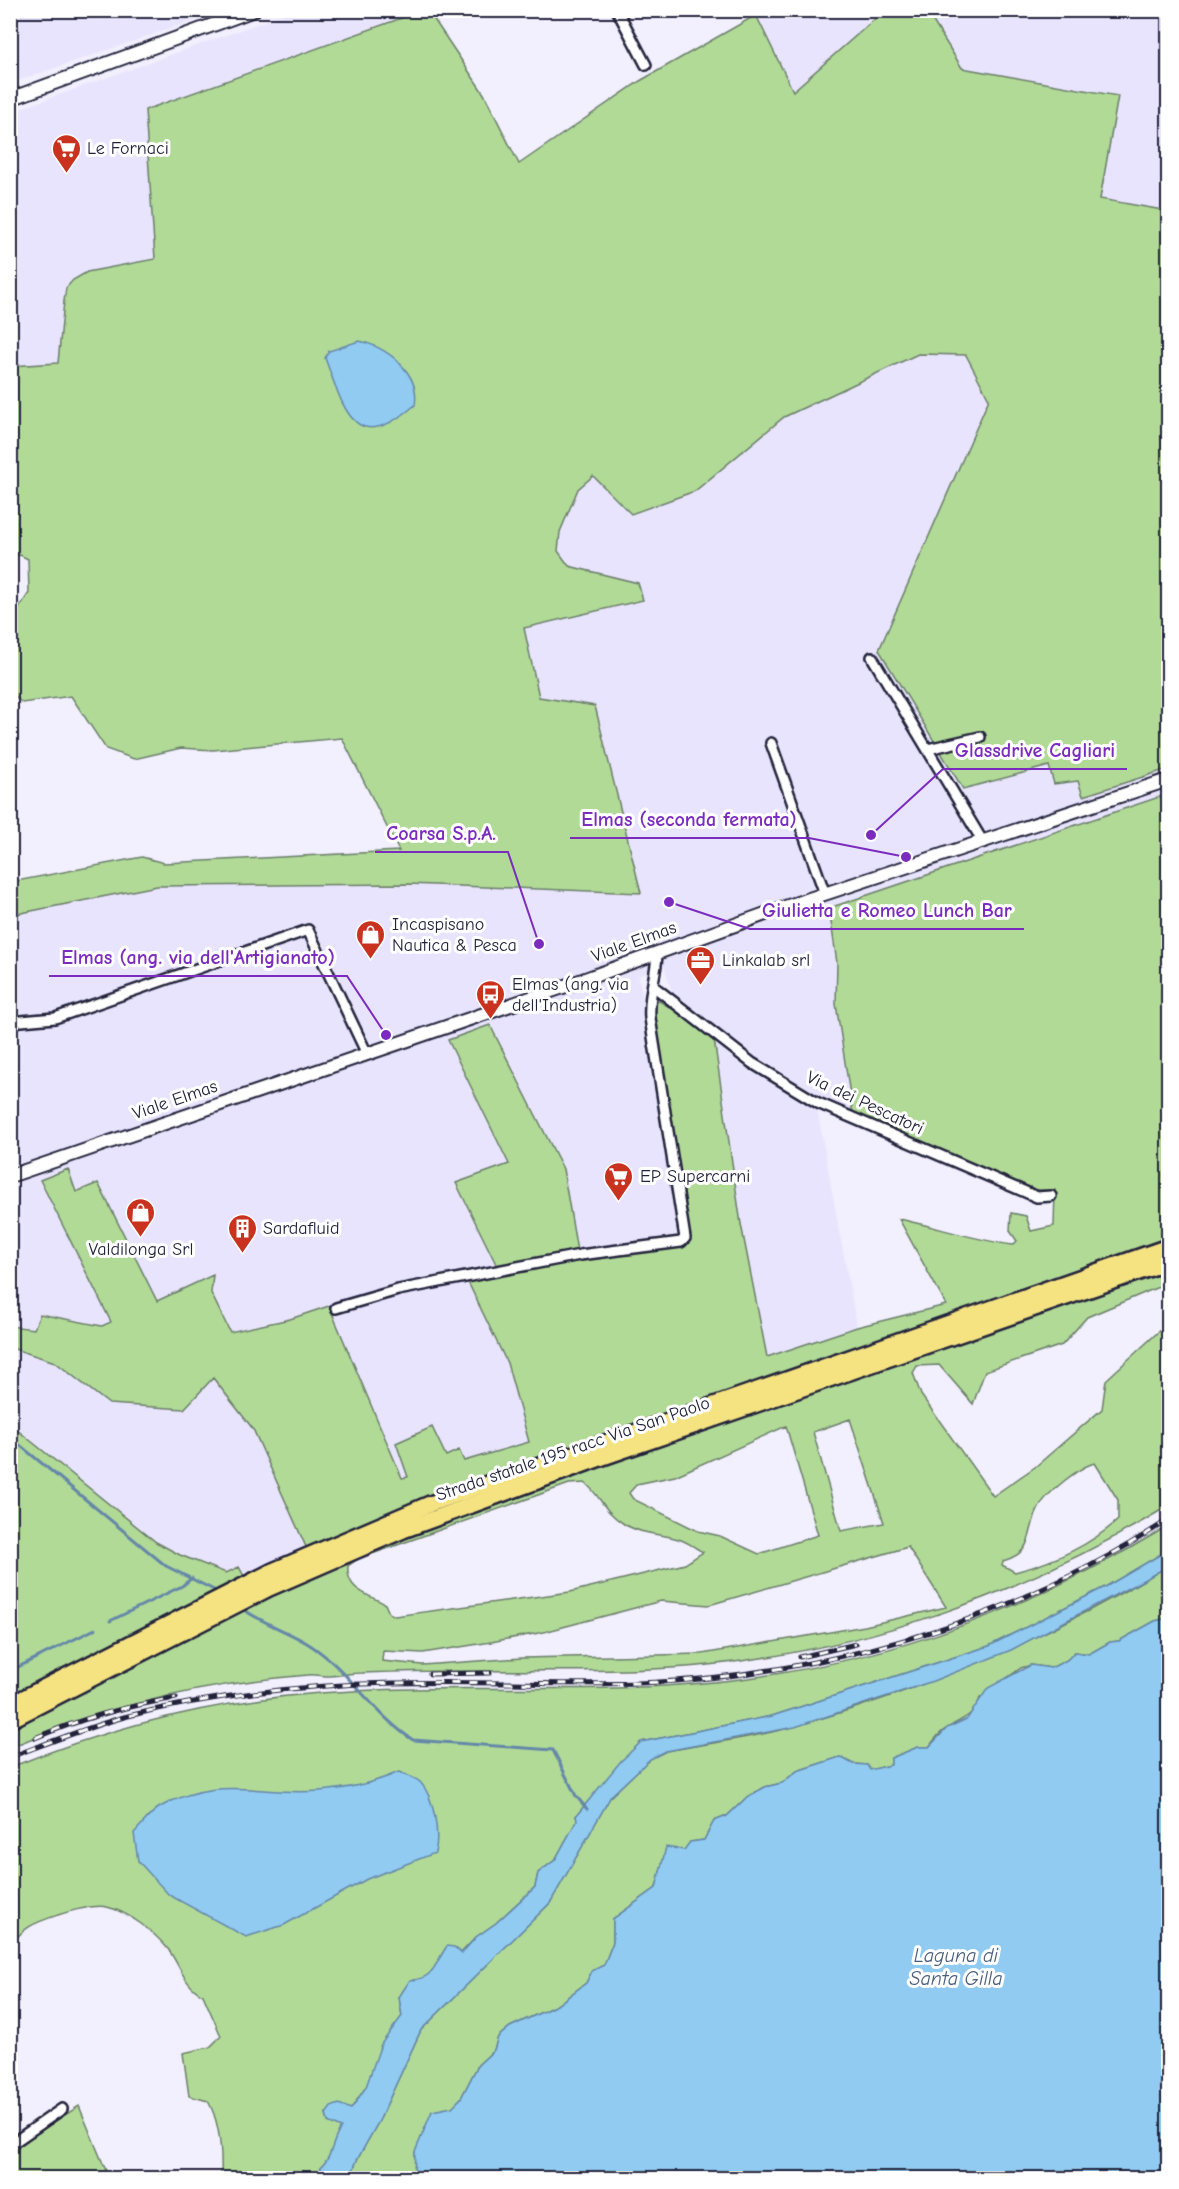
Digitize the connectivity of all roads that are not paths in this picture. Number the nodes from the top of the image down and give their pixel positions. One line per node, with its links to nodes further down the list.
1 (254, 10): 4 (main road)
2 (617, 10): 3 (street)
3 (646, 65)
4 (10, 99)
5 (872, 657): 8 (street)
6 (980, 737): 8 (street)
7 (771, 743): 11 (street)
8 (928, 749): 10 (street)
9 (1168, 780): 10 (main road, Viale Elmas)
10 (983, 842): 11 (main road, Viale Elmas)
11 (825, 894): 12 (main road, Viale Elmas)
12 (657, 954): 13 (street); 15 (main road, Viale Elmas)
13 (653, 986): 17 (street, Via dei Pescatori); 20 (street)
14 (10, 1022): 15 (street)
15 (367, 1054): 16 (main road, Viale Elmas)
16 (10, 1176)
17 (1051, 1196)
18 (1168, 1247): 21 (highway, Strada statale 195 racc Via San Paolo)
19 (1168, 1262): 21 (highway, Strada statale 195 racc Via San Paolo)
20 (336, 1308)
21 (327, 1554): 22 (highway, Strada statale 195 racc Via San Paolo)
22 (22, 1704): 23 (highway, Strada statale 195 racc Via San Paolo)
23 (10, 1720)
24 (62, 2109): 25 (street)
25 (10, 2145)

